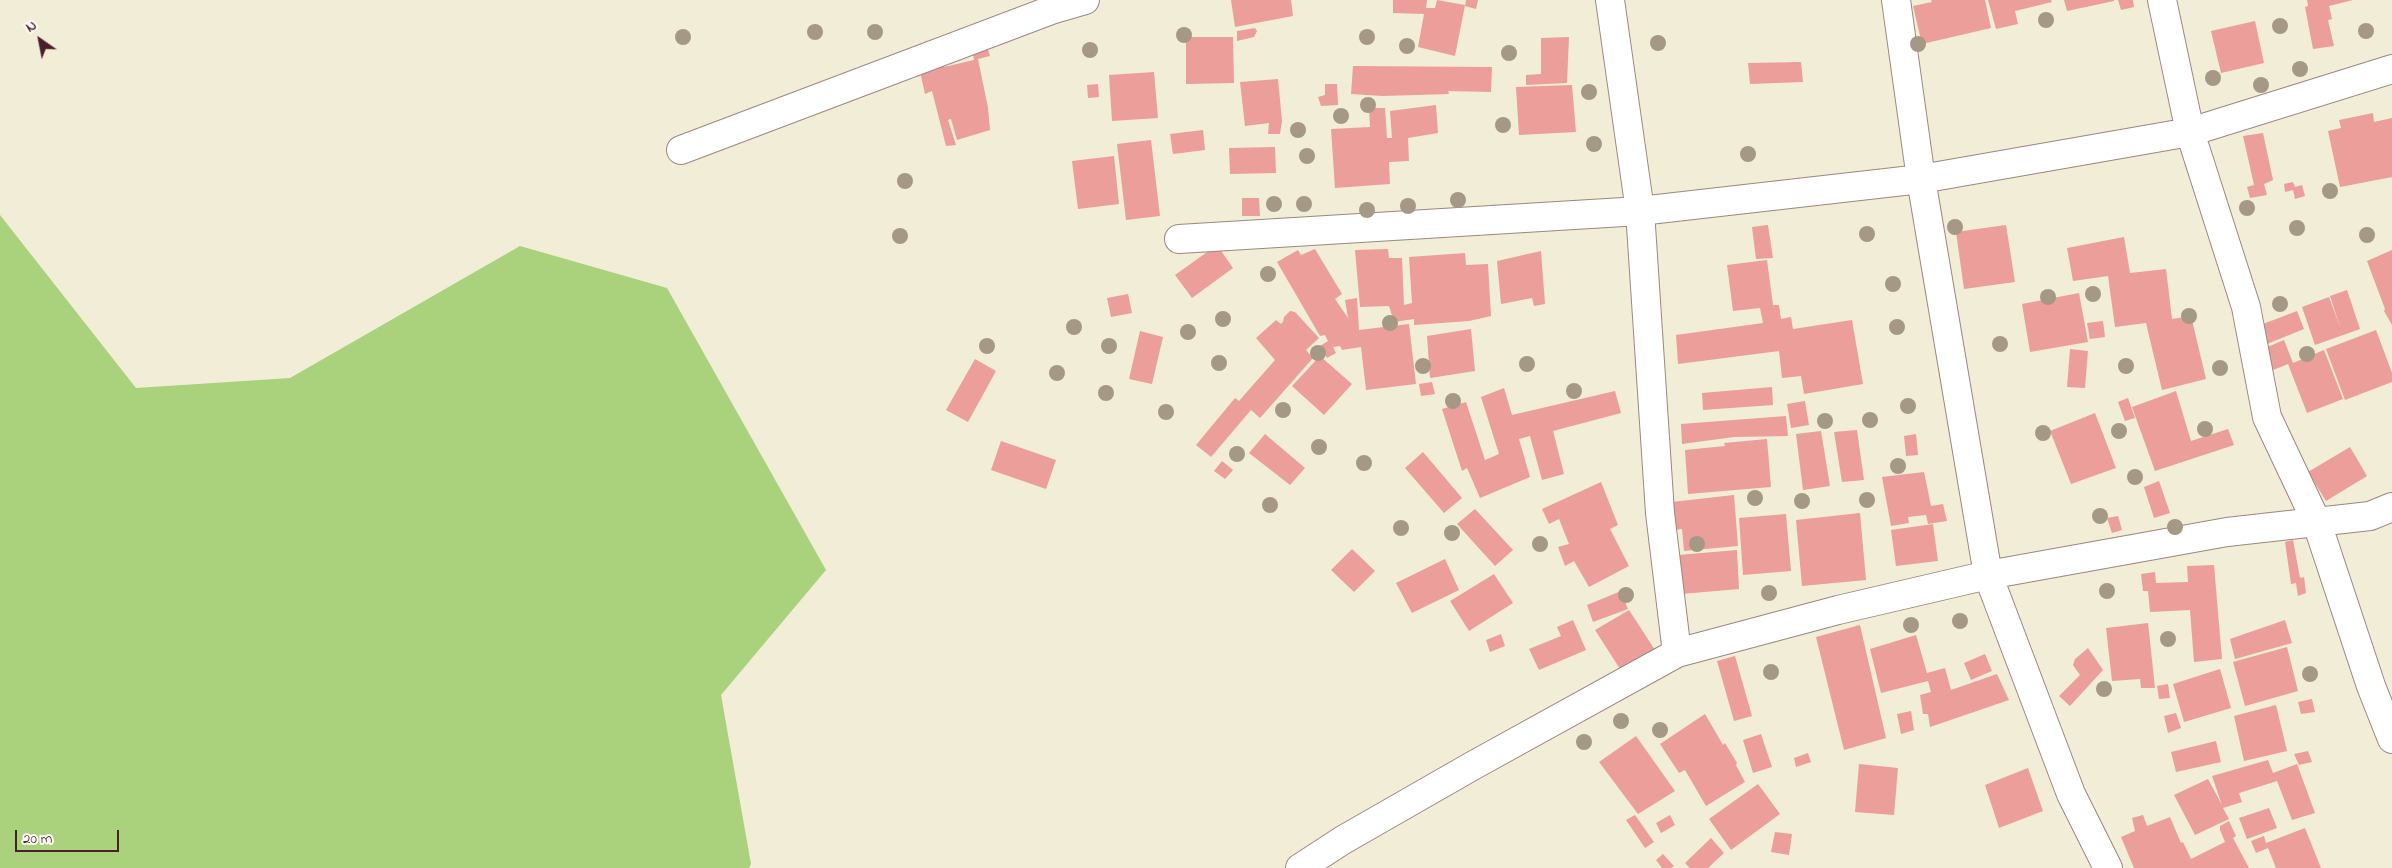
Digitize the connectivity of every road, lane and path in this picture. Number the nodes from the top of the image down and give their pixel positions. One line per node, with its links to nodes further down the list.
1 (1085, 0): 7 (street)
2 (1610, 0): 9 (street)
3 (1896, 0): 8 (street)
4 (2162, 0): 6 (street)
5 (2392, 69): 6 (street)
6 (2190, 132): 8 (street); 12 (street)
7 (681, 150)
8 (1921, 179): 9 (street); 13 (street)
9 (1640, 211): 10 (street); 14 (street)
10 (1179, 239)
11 (2392, 507): 12 (street)
12 (2317, 523): 13 (street); 15 (street)
13 (1988, 575): 14 (street); 17 (street)
14 (1677, 653): 16 (street)
15 (2392, 739)
16 (1300, 868)
17 (2108, 868)

